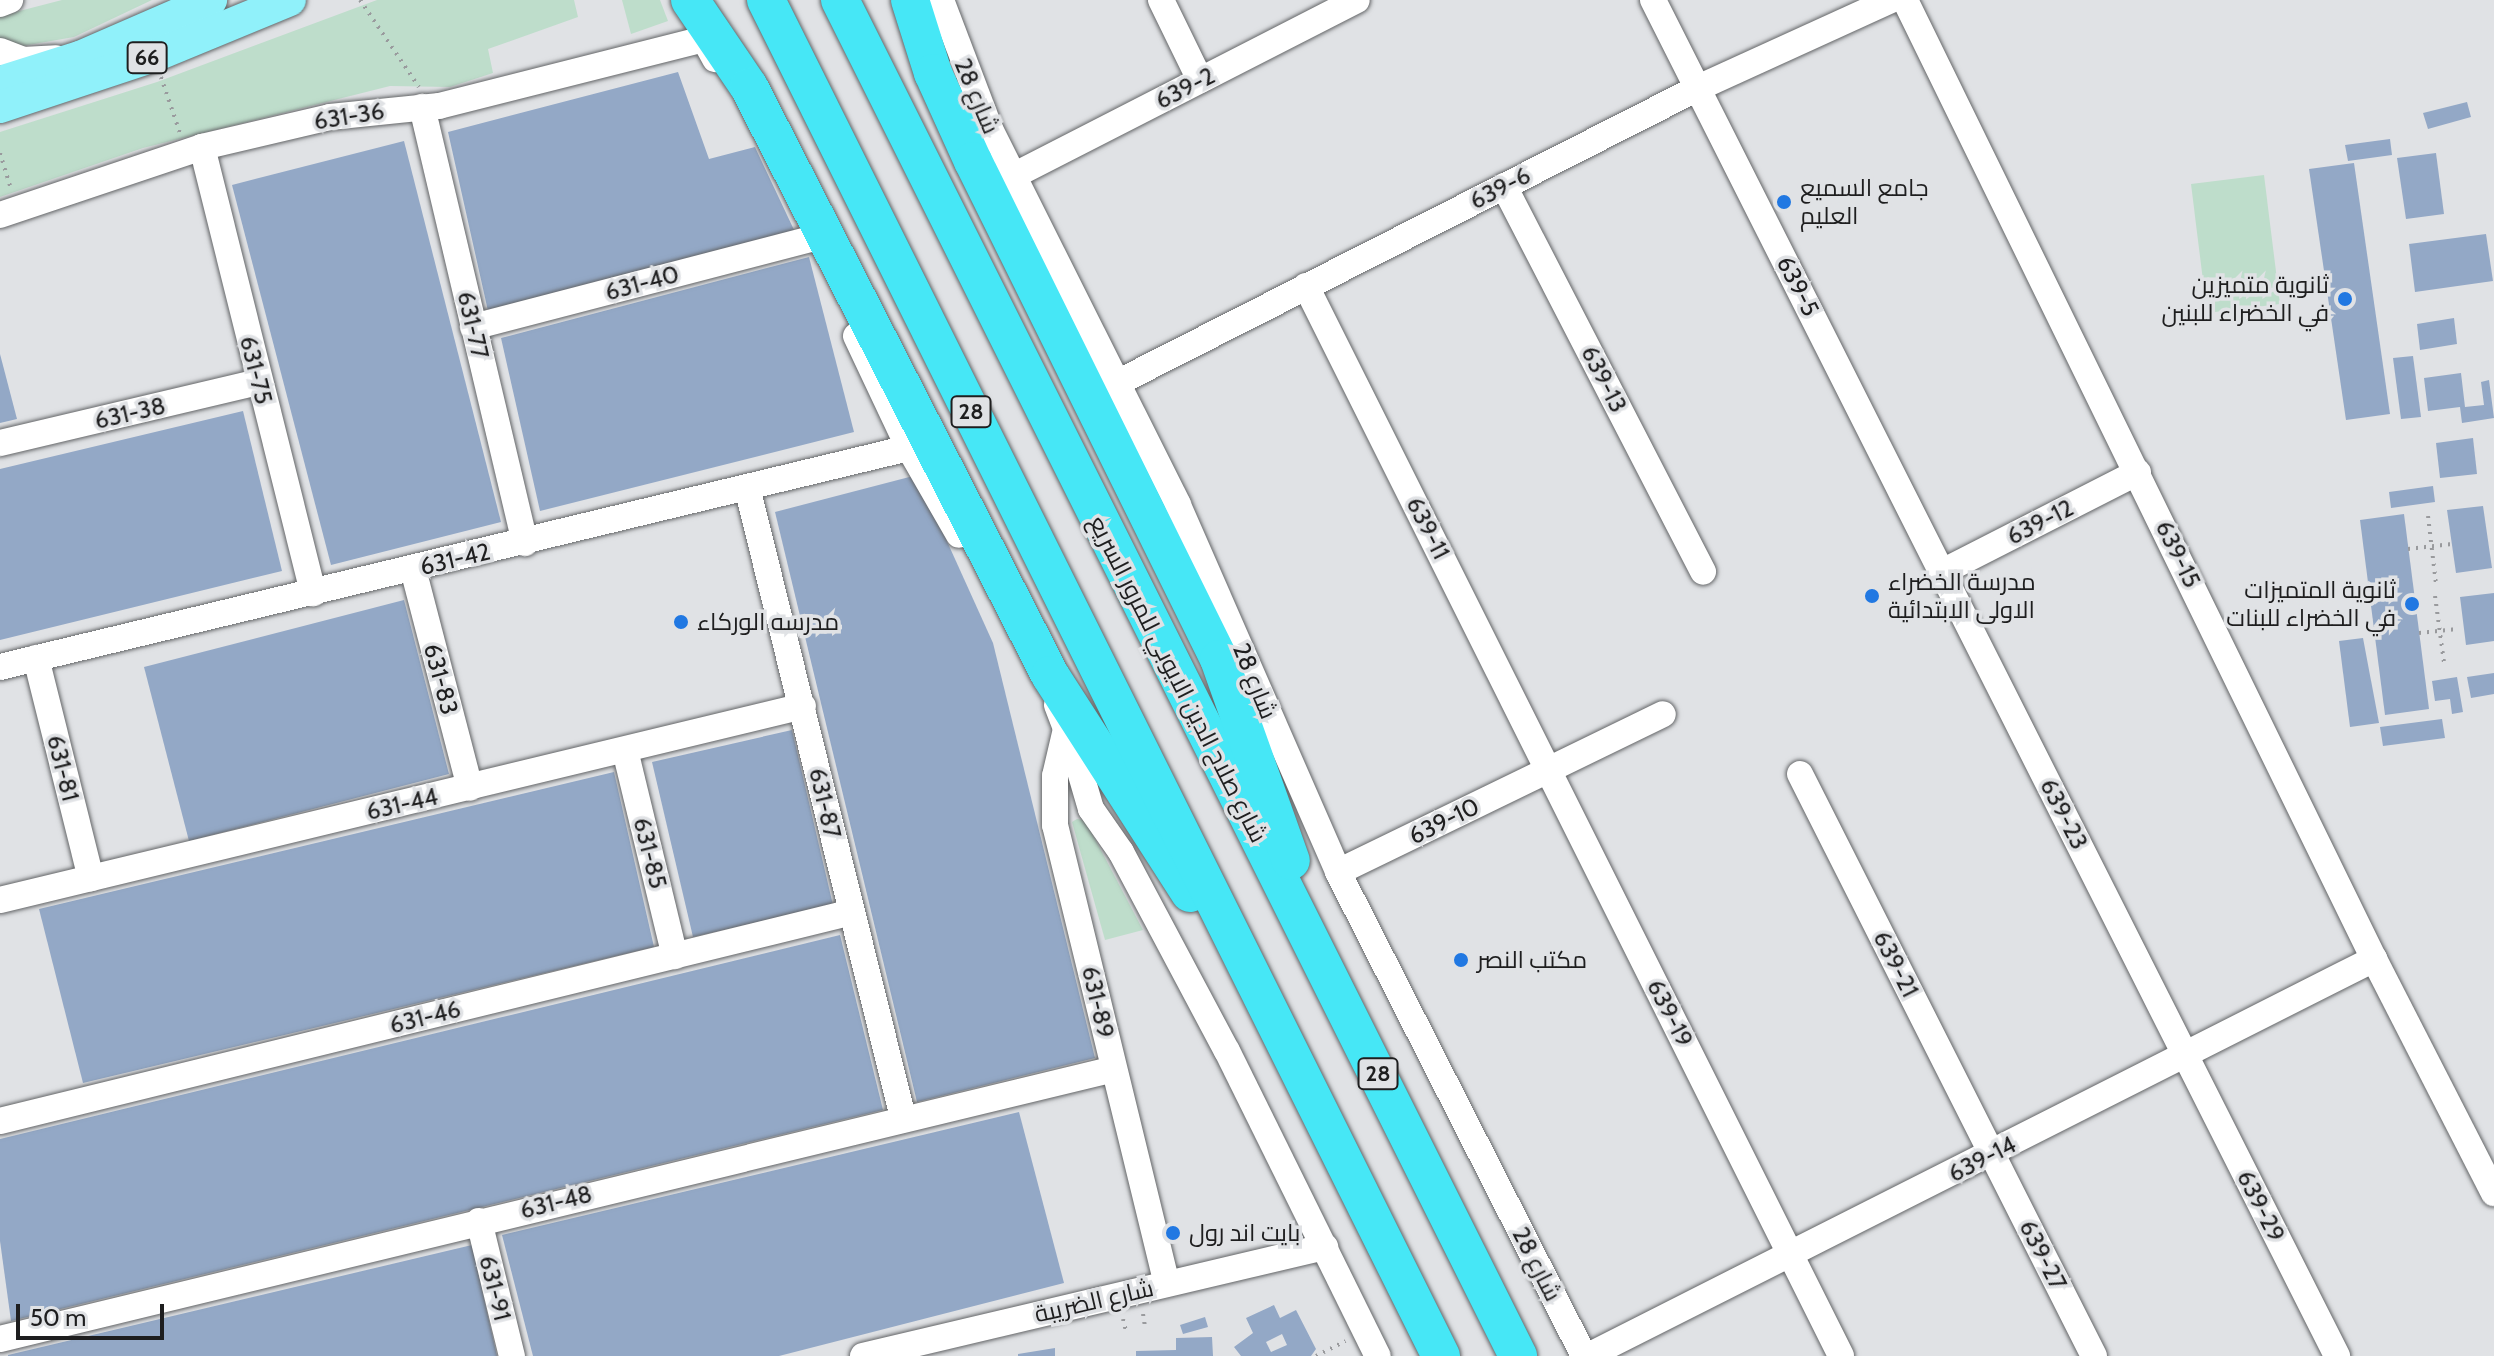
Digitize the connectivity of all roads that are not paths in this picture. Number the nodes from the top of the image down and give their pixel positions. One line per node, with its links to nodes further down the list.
1 (10, 0): 14 (street)
2 (211, 0): 16 (main road, 66)
3 (290, 0): 20 (main road, 66)
4 (690, 0): 42 (highway)
5 (766, 0): 57 (highway, 28)
6 (840, 0): 56 (highway, شارع صلاح الدين الايوبي للمرور السريع / 28)
7 (910, 0): 56 (highway)
8 (941, 0): 23 (street, شارع 28)
9 (1161, 0): 17 (street)
10 (1357, 0): 17 (street, 639-2)
11 (1653, 0): 19 (street, 639-5)
12 (1891, 0): 19 (street, 639-6)
13 (1905, 0): 33 (street, 639-15)
14 (0, 4)
15 (0, 51): 16 (street)
16 (80, 57): 18 (main road, 66)
17 (1200, 80): 23 (street, 639-2)
18 (0, 82)
19 (1698, 88): 24 (street, 639-6); 38 (street, 639-5)
20 (0, 107)
21 (422, 107): 22 (street, 631-36); 26 (street, 631-36); 28 (street, 631-77)
22 (194, 150): 25 (street, 631-36); 29 (street, 631-75)
23 (1013, 176): 30 (street, شارع 28)
24 (1504, 186): 27 (street, 639-6); 37 (street, 639-13)
25 (9, 212)
26 (811, 239): 28 (street, 631-40); 32 (street)
27 (1306, 286): 30 (street, 639-6); 47 (street, 639-11)
28 (473, 327): 35 (street, 631-77)
29 (259, 382): 31 (street, 631-38); 39 (street, 631-75)
30 (1115, 384): 50 (street, شارع 28)
31 (0, 443)
32 (909, 448): 34 (street, 631-42); 45 (street)
33 (2138, 472): 38 (street, 639-12); 55 (street, 639-15)
34 (747, 487): 35 (street, 631-42); 43 (street, 631-87)
35 (525, 543): 36 (street, 631-42)
36 (413, 569): 39 (street, 631-42); 49 (street, 631-83)
37 (1703, 572)
38 (1942, 572): 58 (street, 639-23)
39 (313, 593): 40 (street, 631-42)
40 (36, 658): 41 (street, 631-42); 51 (street, 631-81)
41 (0, 667)
42 (1050, 675): 45 (street); 57 (highway)
43 (803, 706): 46 (street, 631-44); 53 (street, 631-87)
44 (1663, 714): 47 (street, 639-10)
45 (1065, 720): 59 (street, 631-89); 65 (street)
46 (625, 750): 49 (street, 631-44); 54 (street, 631-85)
47 (1549, 770): 50 (street, 639-10); 66 (street, 639-19)
48 (1800, 774): 62 (street, 639-21)
49 (470, 788): 51 (street, 631-44)
50 (1338, 872): 75 (street, شارع 28)
51 (91, 878): 52 (street, 631-44)
52 (0, 900)
53 (849, 913): 54 (street, 631-46); 60 (street, 631-87)
54 (675, 956): 61 (street, 631-46)
55 (2374, 959): 58 (street, 639-14); 63 (street, 639-15)
56 (1330, 978): 74 (highway, شارع صلاح الدين الايوبي للمرور السريع / 28)
57 (1267, 1008): 73 (highway, 28)
58 (2186, 1056): 62 (street, 639-14); 78 (street, 639-29)
59 (1114, 1069): 60 (street, 631-48); 67 (street, 631-89)
60 (903, 1118): 64 (street, 631-48)
61 (0, 1121)
62 (1992, 1154): 66 (street, 639-14); 77 (street, 639-27)
63 (2494, 1193)
64 (479, 1221): 68 (street, 631-48); 70 (street, 631-91)
65 (1325, 1247): 67 (street, شارع الضريبة); 72 (street)
66 (1791, 1255): 75 (street, 639-14); 76 (street, 639-19)
67 (1167, 1284): 69 (street, شارع الضريبة)
68 (0, 1339)
69 (927, 1348): 71 (street, شارع الضريبة)
70 (512, 1356)
71 (863, 1356)
72 (1378, 1356)
73 (1441, 1356)
74 (1518, 1356)
75 (1586, 1356)
76 (1841, 1356)
77 (2094, 1356)
78 (2337, 1356)

